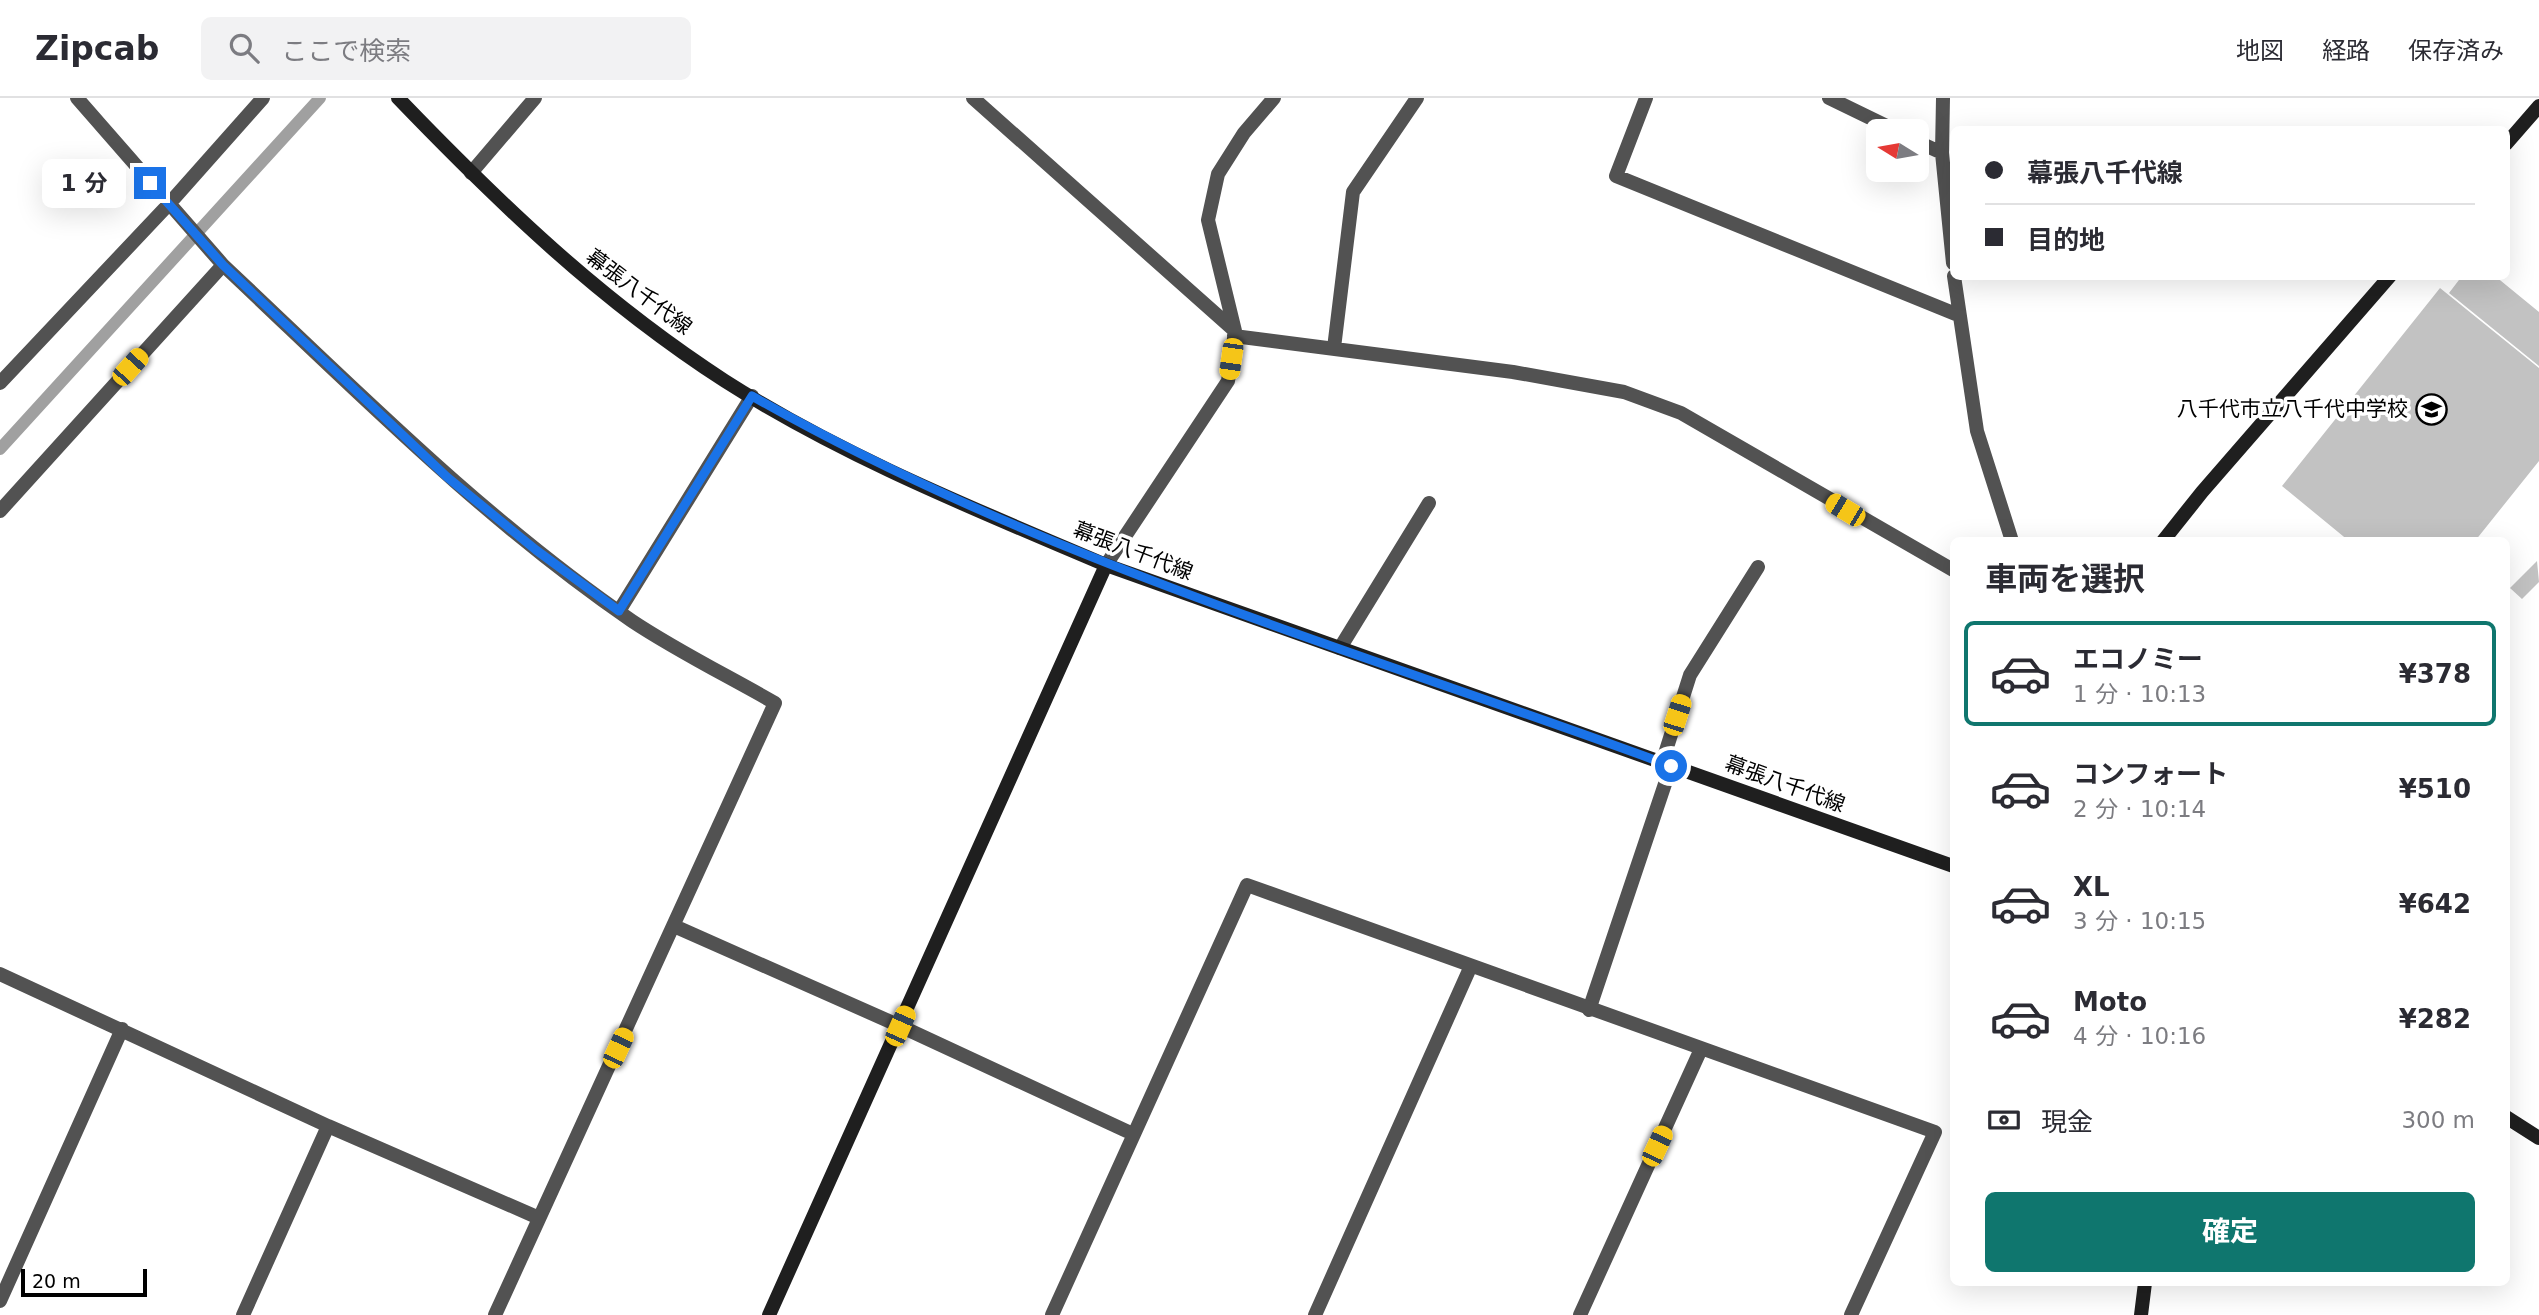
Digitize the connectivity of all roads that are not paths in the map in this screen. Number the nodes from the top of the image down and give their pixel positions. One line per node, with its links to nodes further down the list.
1 (77, 98): 17 (street)
2 (263, 98): 17 (street)
3 (398, 98): 16 (main road, 幕張八千代線)
4 (535, 98): 16 (street)
5 (973, 98): 23 (street)
6 (1274, 98): 23 (street)
7 (1417, 98): 24 (street)
8 (1646, 98): 22 (street)
9 (1829, 98): 12 (street)
10 (1943, 98): 15 (street)
11 (2539, 106): 13 (main road)
12 (1872, 119)
13 (2510, 139)
14 (1929, 147): 15 (street)
15 (1942, 153): 18 (street)
16 (471, 173): 26 (main road, 幕張八千代線)
17 (168, 205): 19 (street); 25 (street)
18 (1950, 233)
19 (223, 265): 28 (street); 34 (street)
20 (1954, 280): 22 (street)
21 (2387, 280): 30 (main road)
22 (1958, 315): 29 (street)
23 (1234, 334): 24 (street); 31 (street)
24 (1334, 348): 33 (street)
25 (0, 383)
26 (752, 396): 31 (main road, 幕張八千代線); 34 (street)
27 (1429, 503): 35 (street)
28 (0, 511)
29 (2010, 537)
30 (2167, 537)
31 (1106, 565): 35 (main road, 幕張八千代線); 42 (main road)
32 (1758, 567): 36 (street)
33 (1950, 568)
34 (619, 611): 38 (street)
35 (1340, 648): 36 (main road, 幕張八千代線)
36 (1667, 764): 37 (main road, 幕張八千代線); 41 (street)
37 (1950, 865)
38 (674, 926): 42 (street); 49 (street)
39 (1471, 968): 41 (street); 47 (street); 56 (street)
40 (0, 974): 43 (street)
41 (1589, 1010): 44 (street)
42 (900, 1026): 47 (street); 54 (main road)
43 (122, 1029): 46 (street); 51 (street)
44 (1701, 1049): 57 (street); 58 (street)
45 (2510, 1120): 48 (main road)
46 (328, 1126): 49 (street); 52 (street)
47 (1133, 1134): 55 (street)
48 (2539, 1138)
49 (539, 1218): 53 (street)
50 (2146, 1286): 59 (main road)
51 (0, 1301)
52 (243, 1315)
53 (495, 1315)
54 (769, 1315)
55 (1052, 1315)
56 (1315, 1315)
57 (1580, 1315)
58 (1852, 1315)
59 (2141, 1315)

